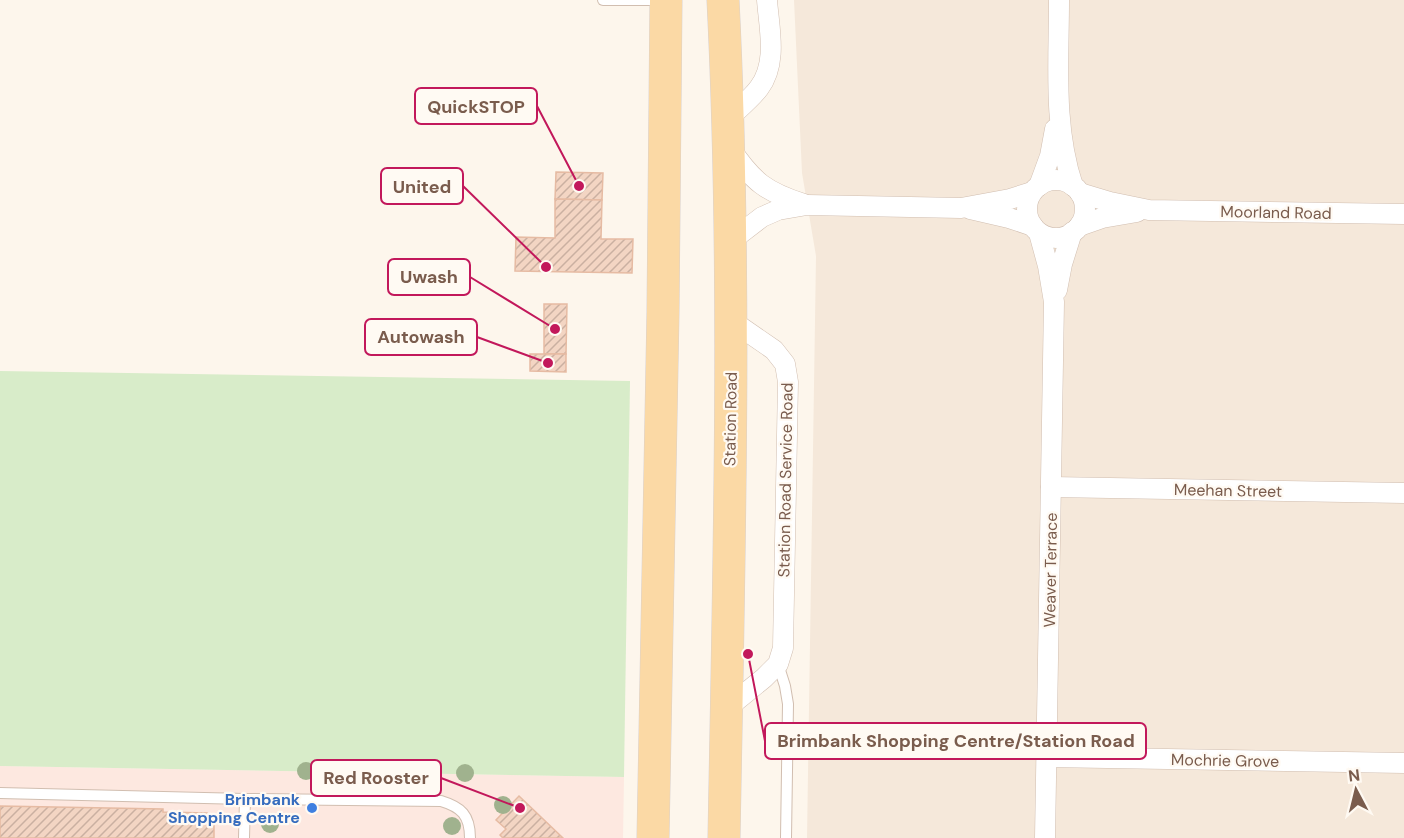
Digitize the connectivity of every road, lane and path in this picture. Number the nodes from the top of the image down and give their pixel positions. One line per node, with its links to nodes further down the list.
1 (603, 0): 2 (lane)
2 (655, 0)
3 (666, 0): 32 (main road)
4 (723, 0): 8 (main road, Station Road)
5 (767, 0): 8 (street)
6 (1059, 0): 7 (street)
7 (1058, 114): 10 (street); 11 (street)
8 (729, 118): 9 (main road, Station Road)
9 (730, 148): 12 (street); 18 (main road, Station Road)
10 (1036, 189): 11 (street); 13 (street); 16 (street)
11 (1076, 189): 14 (street, Moorland Road); 17 (street)
12 (807, 205): 13 (street); 18 (street)
13 (961, 208): 16 (street)
14 (1149, 210): 15 (street, Moorland Road); 17 (street, Moorland Road)
15 (1404, 214)
16 (1036, 229): 17 (street); 19 (street, Weaver Terrace)
17 (1076, 229): 19 (street, Weaver Terrace)
18 (732, 240): 20 (main road, Station Road)
19 (1054, 302): 21 (street, Weaver Terrace)
20 (732, 321): 23 (street, Station Road Service Road); 24 (main road, Station Road)
21 (1051, 487): 22 (street, Meehan Street); 25 (street, Weaver Terrace)
22 (1404, 493)
23 (778, 664): 24 (street); 33 (lane, Station Road Service Road)
24 (726, 709): 29 (main road, Station Road)
25 (1047, 758): 26 (street, Mochrie Grove); 34 (street, Weaver Terrace)
26 (1404, 763)
27 (0, 793): 28 (lane)
28 (245, 799): 30 (lane); 31 (lane)
29 (727, 834)
30 (244, 838)
31 (470, 838)
32 (652, 838)
33 (786, 838)
34 (1045, 838)

